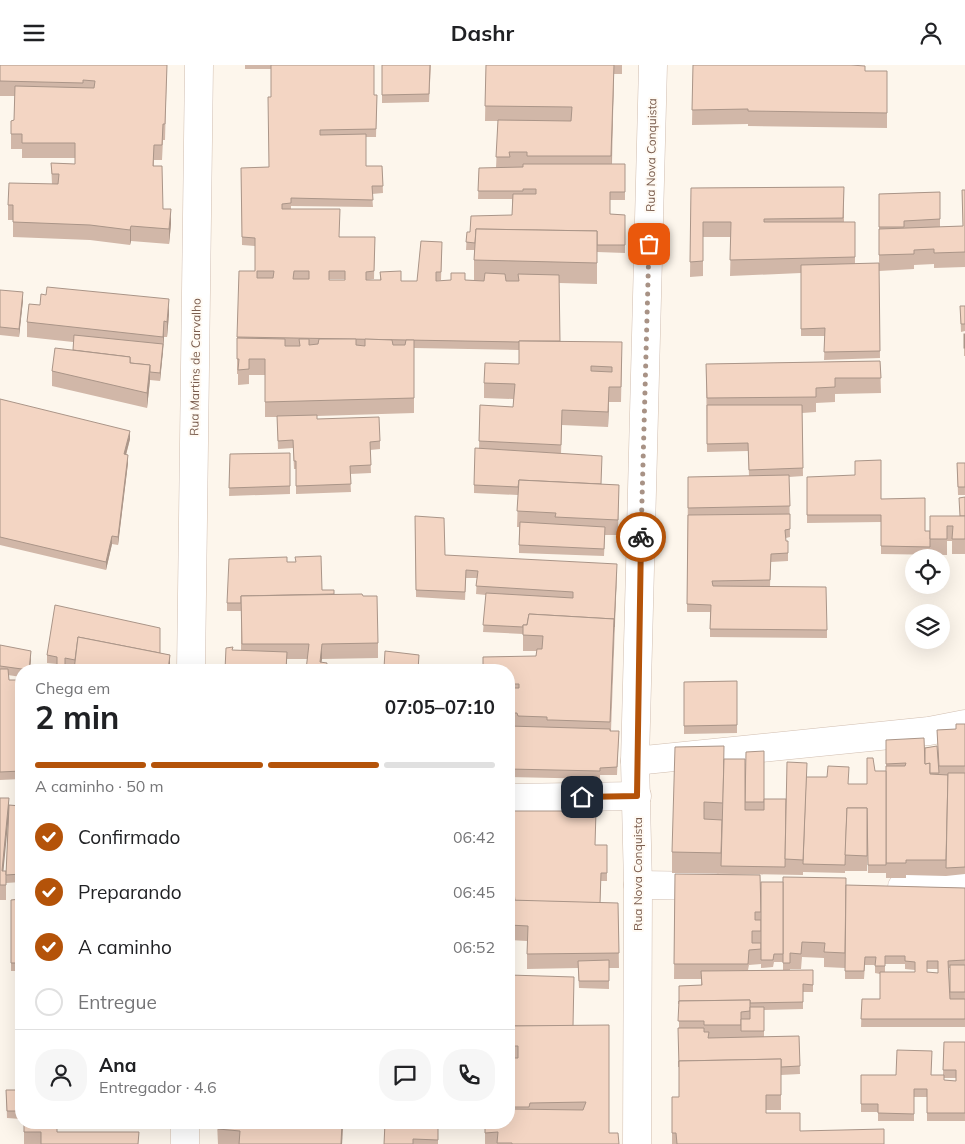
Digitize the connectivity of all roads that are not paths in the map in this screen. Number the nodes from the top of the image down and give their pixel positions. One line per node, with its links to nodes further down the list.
1 (199, 65): 3 (street, Rua Martins de Carvalho)
2 (653, 65): 5 (street, Rua Nova Conquista)
3 (191, 664)
4 (965, 724): 5 (street)
5 (636, 761): 6 (street, Rua Nova Conquista)
6 (637, 796): 7 (street); 8 (street, Rua Nova Conquista)
7 (515, 798)
8 (638, 885): 9 (street); 14 (street, Rua Nova Conquista)
9 (737, 886)
10 (876, 887): 11 (street)
11 (965, 887)
12 (185, 1129): 13 (street)
13 (185, 1144)
14 (637, 1144)

